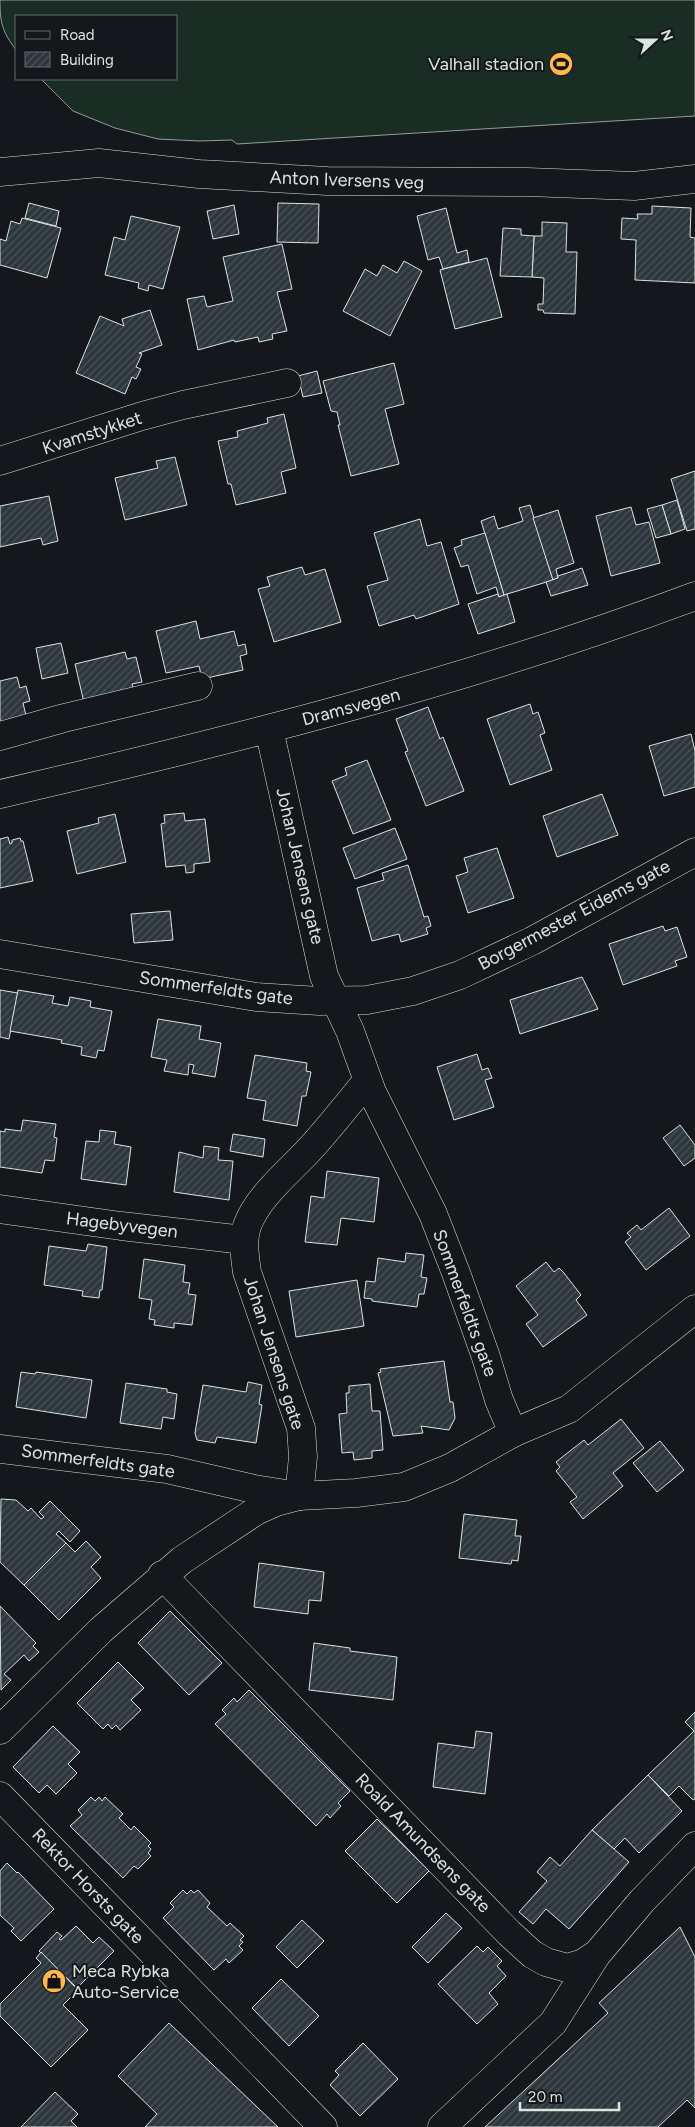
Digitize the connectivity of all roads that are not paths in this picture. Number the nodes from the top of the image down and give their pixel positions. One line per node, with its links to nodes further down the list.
1 (0, 172): 2 (street, Anton Iversens veg)
2 (695, 180)
3 (287, 383): 4 (street, Kvamstykket)
4 (0, 461)
5 (695, 596): 7 (street, Dramsvegen)
6 (198, 686): 8 (street)
7 (269, 730): 9 (street, Dramsvegen); 12 (street, Johan Jensens gate)
8 (0, 736)
9 (0, 794)
10 (695, 852): 12 (street, Borgermester Eidems gate)
11 (0, 954): 12 (street, Sommerfeldts gate)
12 (335, 1001): 13 (street, Sommerfeldts gate)
13 (367, 1081): 15 (street, Johan Jensens gate); 17 (street, Sommerfeldts gate)
14 (0, 1209): 15 (street, Hagebyvegen)
15 (244, 1240): 19 (street, Johan Jensens gate)
16 (695, 1309): 17 (street)
17 (513, 1434): 19 (street, Sommerfeldts gate)
18 (0, 1449): 19 (street, Sommerfeldts gate)
19 (299, 1496): 20 (street)
20 (162, 1575): 21 (street); 24 (street, Roald Amundsens gate)
21 (0, 1730)
22 (0, 1796): 25 (street, Rektor Horsts gate)
23 (695, 1846): 24 (street, Roald Amundsens gate)
24 (597, 1954): 26 (street)
25 (323, 2127)
26 (442, 2127)

